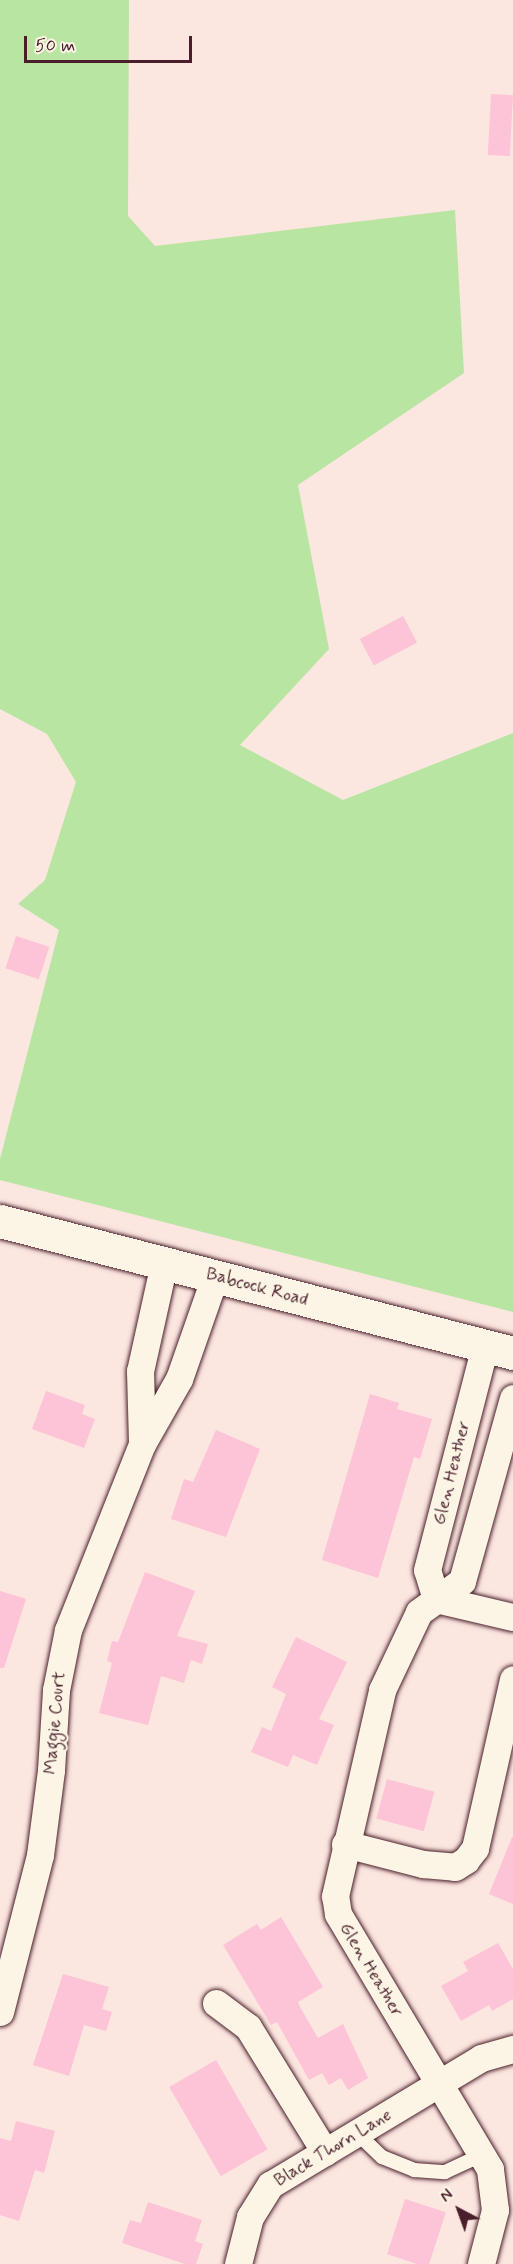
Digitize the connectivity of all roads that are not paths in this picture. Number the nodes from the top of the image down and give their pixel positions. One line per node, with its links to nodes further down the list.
1 (0, 1221): 2 (main road, Babcock Road)
2 (164, 1263): 3 (main road, Babcock Road); 6 (street, Maggie Court)
3 (215, 1276): 4 (main road, Babcock Road); 6 (street, Maggie Court)
4 (499, 1350): 7 (street, Glen Heather)
5 (513, 1398): 7 (street, Glen Heather)
6 (142, 1444): 12 (street, Maggie Court)
7 (436, 1599): 8 (street); 10 (street, Glen Heather)
8 (513, 1617)
9 (513, 1679): 10 (street)
10 (345, 1844): 14 (street, Glen Heather)
11 (216, 2003): 16 (street)
12 (0, 2012)
13 (513, 2049): 14 (street, Black Thorn Lane)
14 (438, 2084): 15 (street, Black Thorn Lane); 17 (street, Glen Heather)
15 (357, 2133): 16 (street, Black Thorn Lane); 17 (lane)
16 (325, 2152): 18 (street, Black Thorn Lane)
17 (481, 2155): 19 (street, Glen Heather)
18 (238, 2264)
19 (481, 2264)

